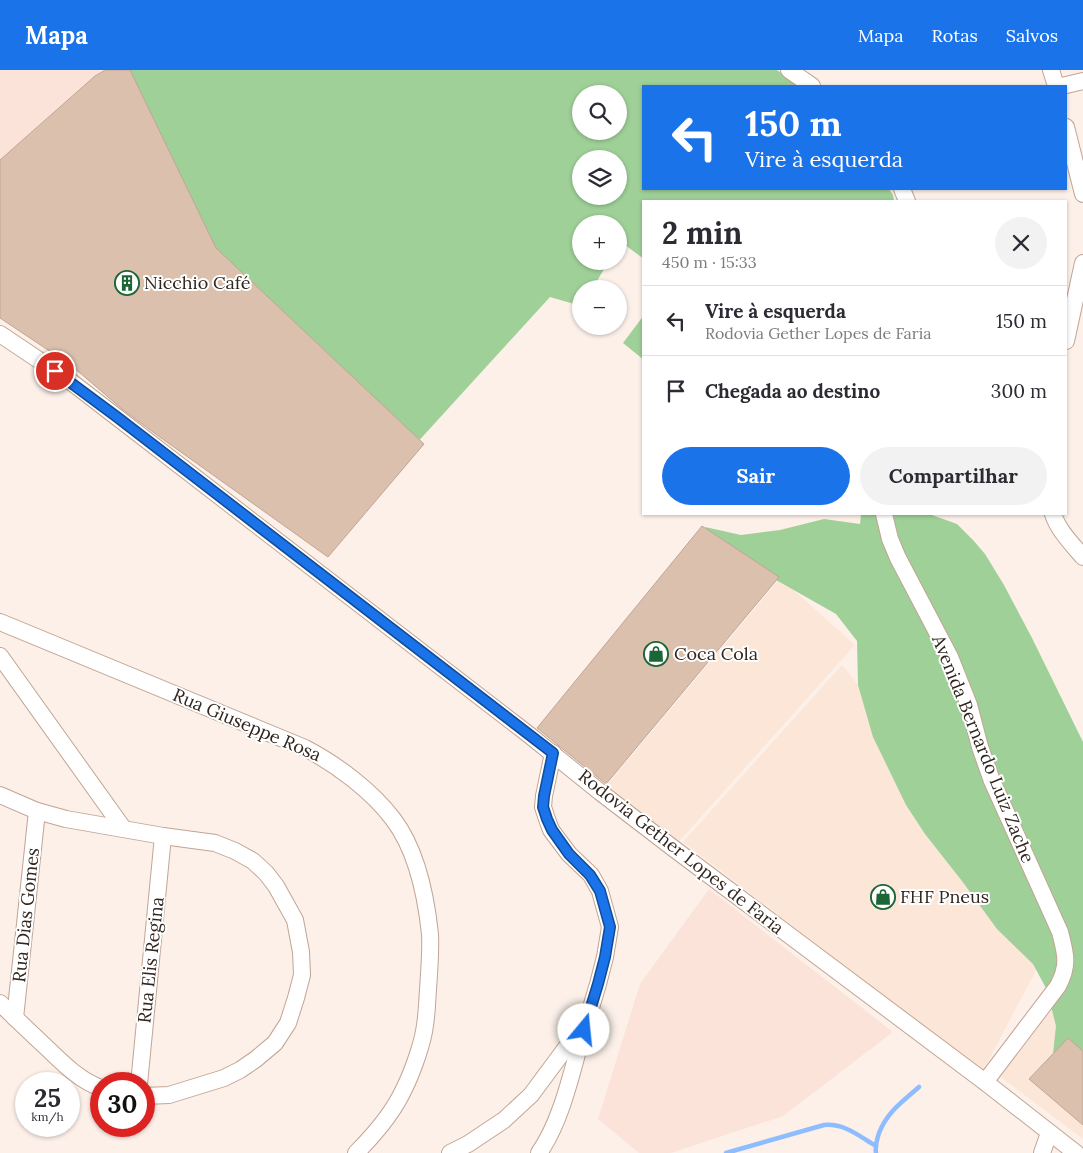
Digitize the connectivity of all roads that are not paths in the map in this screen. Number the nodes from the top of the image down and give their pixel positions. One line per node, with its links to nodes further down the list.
1 (789, 70): 4 (street)
2 (1051, 70): 5 (street)
3 (1083, 81): 6 (street)
4 (811, 85)
5 (1056, 85)
6 (1066, 85)
7 (1073, 132): 8 (street)
8 (1082, 188)
9 (1083, 263): 11 (street)
10 (0, 334): 17 (street, Rodovia Gether Lopes de Faria)
11 (1067, 336)
12 (884, 515): 26 (street, Avenida Bernardo Luiz Zache)
13 (1053, 515): 14 (street)
14 (1083, 558)
15 (0, 622): 30 (street, Rua Giuseppe Rosa)
16 (0, 656): 20 (street)
17 (553, 753): 23 (street); 26 (street, Rodovia Gether Lopes de Faria)
18 (0, 795): 19 (street)
19 (37, 811): 20 (street); 24 (street, Rua Dias Gomes)
20 (123, 828): 21 (street)
21 (163, 836): 25 (street, Rua Elis Regina); 28 (street)
22 (0, 1003): 24 (street)
23 (590, 1011): 31 (street); 32 (street)
24 (15, 1018): 27 (street)
25 (140, 1072)
26 (984, 1082): 29 (street, Rodovia Gether Lopes de Faria)
27 (90, 1084)
28 (155, 1096)
29 (1050, 1133): 33 (street); 34 (street, Rodovia Gether Lopes de Faria)
30 (356, 1153)
31 (450, 1153)
32 (540, 1153)
33 (1042, 1153)
34 (1076, 1153)

